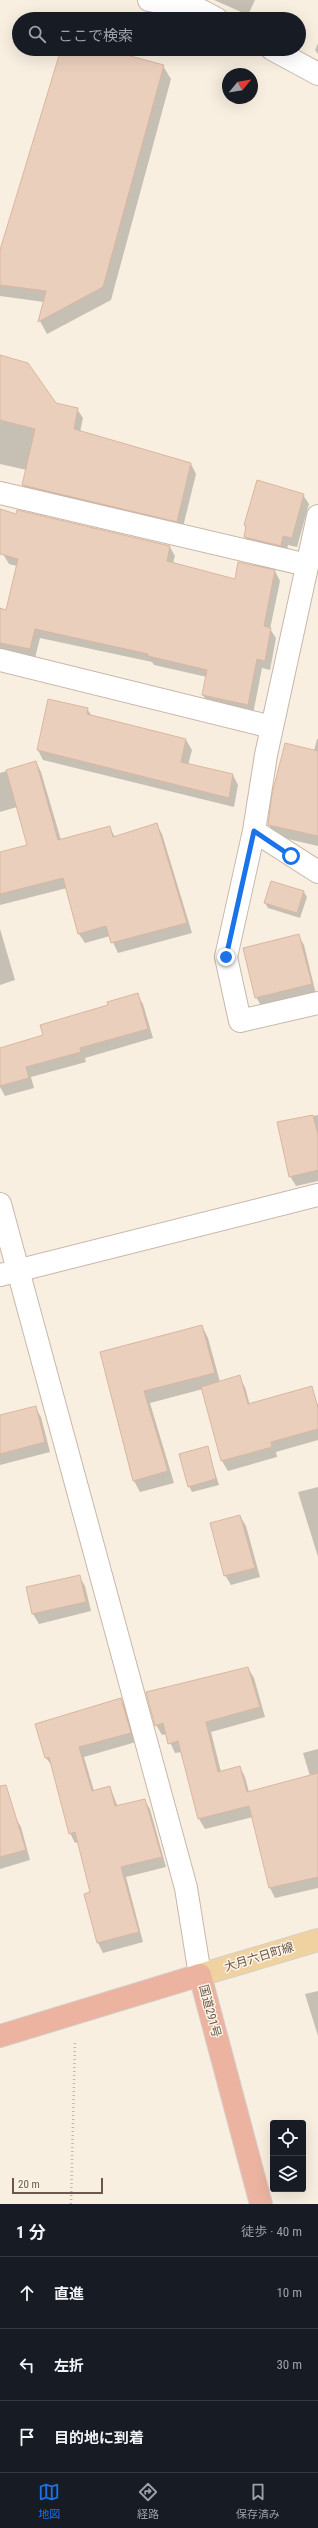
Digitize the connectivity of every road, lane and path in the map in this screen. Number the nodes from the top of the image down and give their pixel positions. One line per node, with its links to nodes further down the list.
1 (149, 0): 2 (street)
2 (204, 12)
3 (285, 56): 4 (street)
4 (318, 74)
5 (0, 493): 7 (street)
6 (318, 516): 7 (street)
7 (307, 565): 9 (street)
8 (0, 660): 9 (street)
9 (272, 727): 10 (street)
10 (254, 831): 11 (street); 12 (street)
11 (318, 872)
12 (318, 1004)
13 (318, 1194): 15 (street)
14 (0, 1204): 15 (street)
15 (9, 1273): 17 (street)
16 (318, 1940): 17 (main road, 大月六日町線)
17 (200, 1975): 18 (highway, 国道291号); 21 (highway, 国道291号)
18 (76, 2013): 19 (highway, 国道291号); 20 (path)
19 (0, 2036)
20 (72, 2204)
21 (261, 2204)

